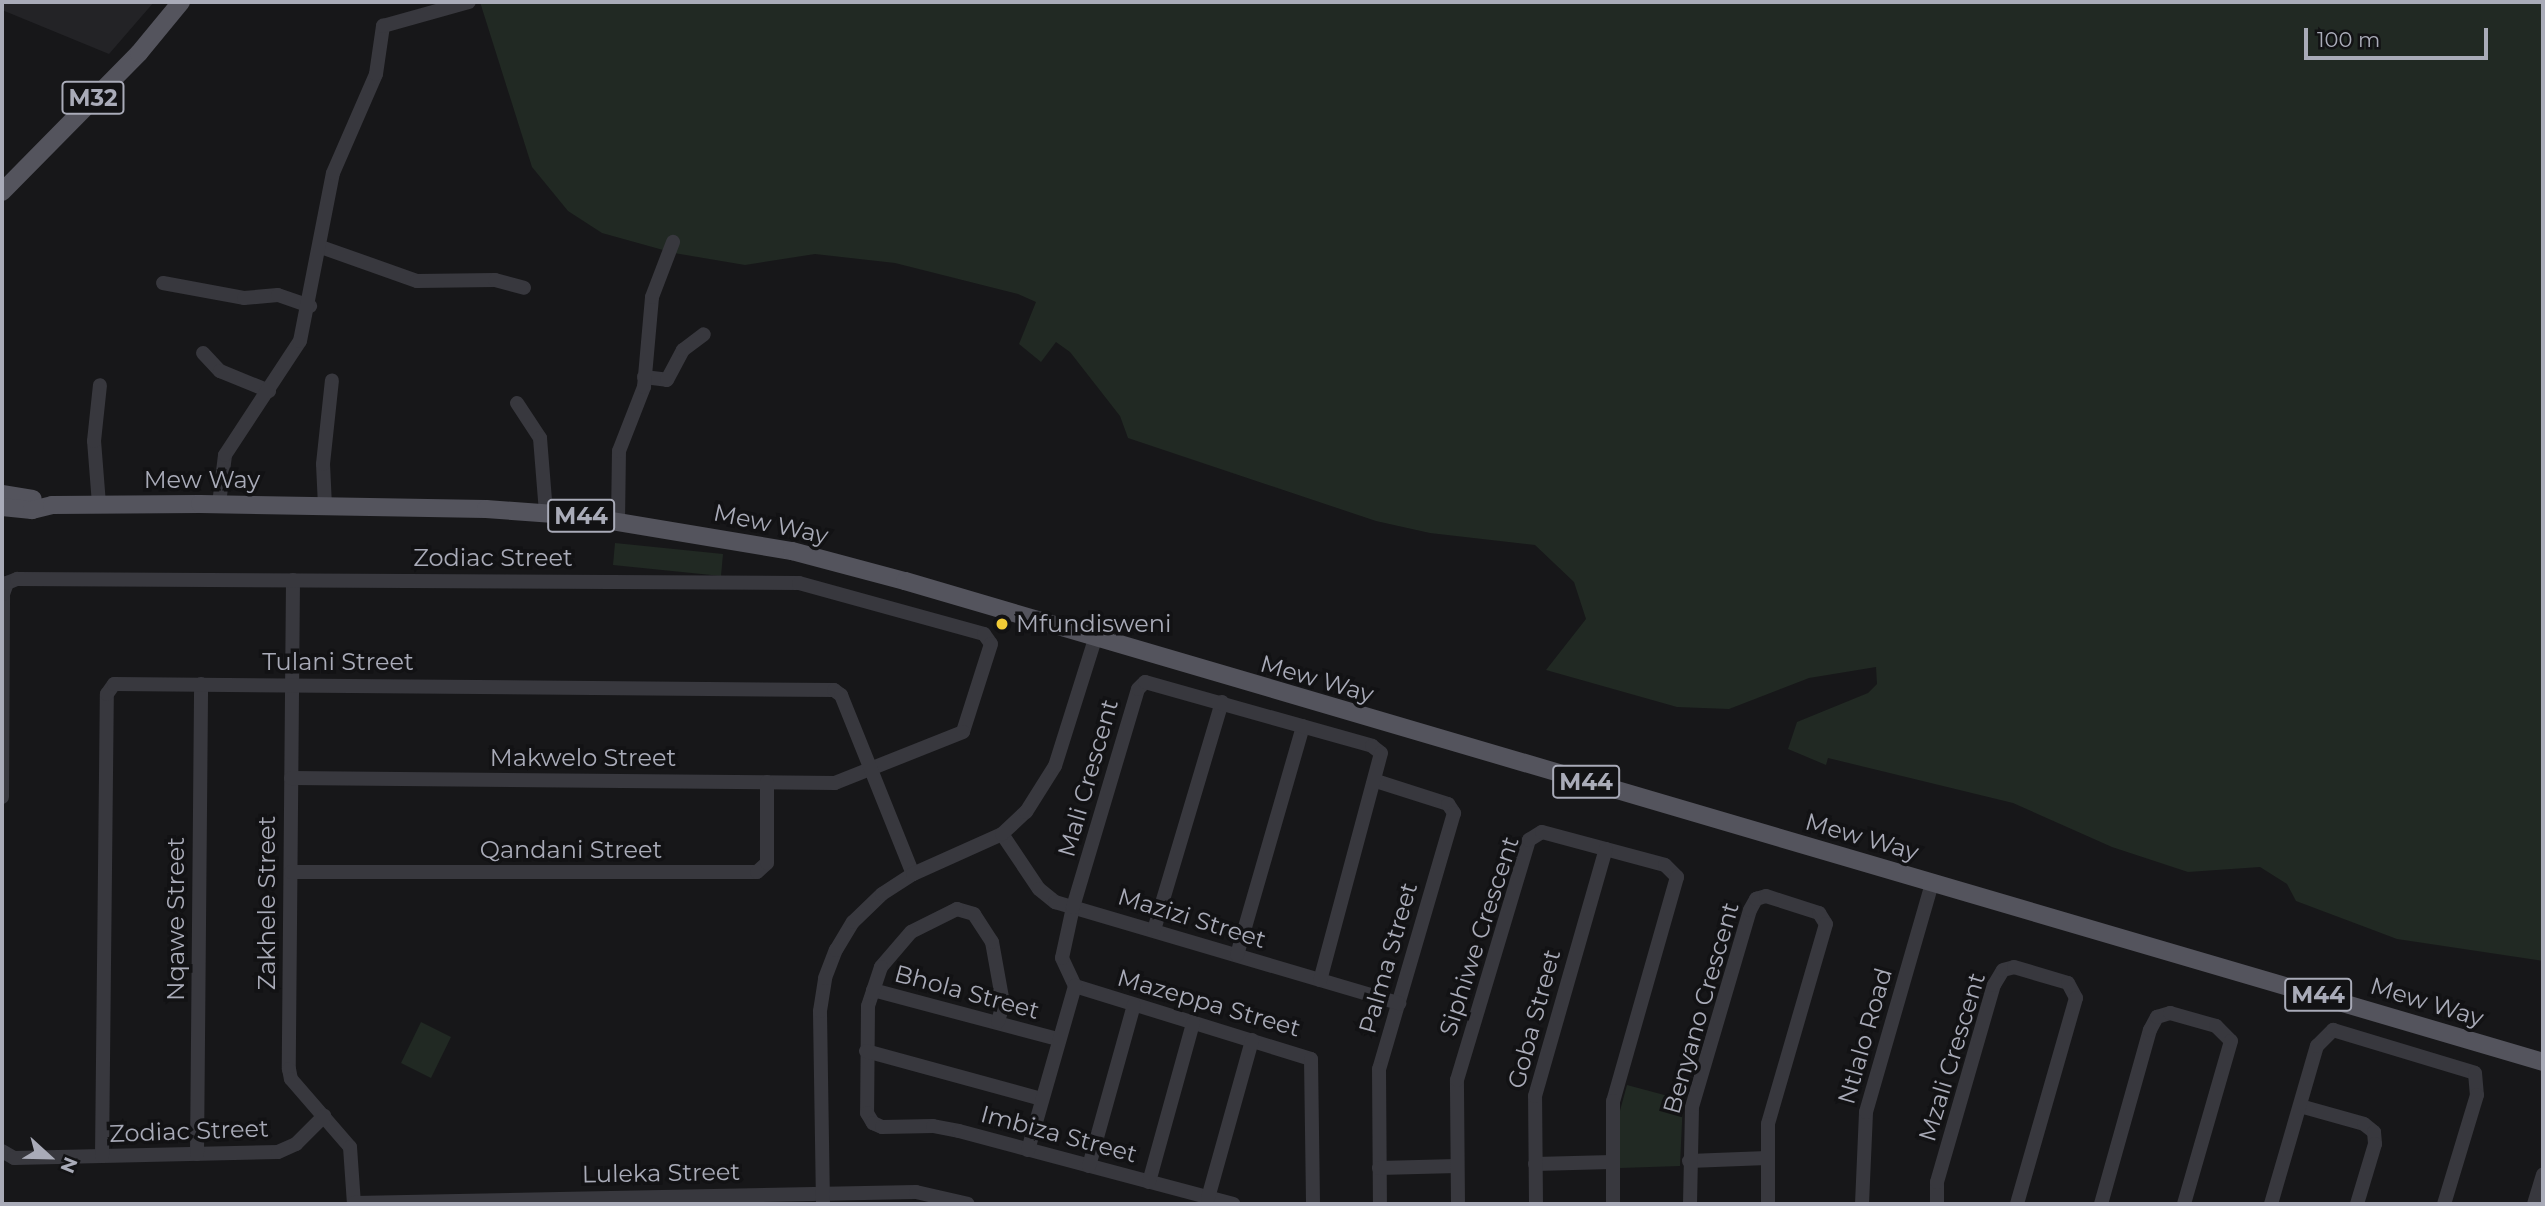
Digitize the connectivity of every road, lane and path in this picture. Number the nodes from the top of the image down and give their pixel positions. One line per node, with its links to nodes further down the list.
1 (181, 2): 3 (main road, M32)
2 (469, 2): 5 (street)
3 (2, 192)
4 (673, 242): 11 (street)
5 (321, 247): 7 (street); 8 (street)
6 (163, 283): 8 (street)
7 (524, 288)
8 (310, 306): 14 (street)
9 (704, 334): 11 (street)
10 (203, 353): 14 (street)
11 (644, 377): 23 (street)
12 (332, 380): 20 (street)
13 (100, 385): 17 (street)
14 (269, 390): 18 (street)
15 (517, 403): 22 (street)
16 (2, 494): 19 (main road, Mew Way / M44)
17 (99, 504): 18 (main road, Mew Way / M44); 19 (main road, Mew Way / M44)
18 (219, 504): 20 (main road, Mew Way / M44)
19 (52, 505): 21 (main road, Mew Way / M44)
20 (325, 506): 22 (main road, Mew Way / M44)
21 (2, 507)
22 (546, 512): 23 (main road, Mew Way / M44)
23 (618, 521): 25 (main road, Mew Way / M44)
24 (293, 580): 27 (street, Zakhele Street); 30 (street, Zodiac Street); 34 (street, Zodiac Street)
25 (1095, 639): 35 (street); 39 (main road, Mew Way / M44)
26 (201, 684): 27 (street, Tulani Street); 60 (street, Nqawe Street); 61 (street, Tulani Street)
27 (290, 684): 30 (street, Tulani Street); 31 (street, Zakhele Street)
28 (1222, 702): 29 (street, Mali Crescent); 40 (street, Mali Crescent); 41 (street)
29 (1303, 726): 32 (street, Mali Crescent); 42 (street)
30 (872, 769): 33 (street, Makwelo Street); 38 (street, Tulani Street)
31 (291, 778): 33 (street, Makwelo Street); 37 (street, Zakhele Street)
32 (1376, 781): 43 (street, Mali Crescent); 46 (street, Palma Street)
33 (767, 782): 37 (street, Qandani Street)
34 (2, 797)
35 (1002, 834): 38 (street); 40 (street, Mazizi Street)
36 (1606, 849): 64 (street, Siphiwe Crescent); 65 (street, Goba Street); 67 (street, Siphiwe Crescent)
37 (290, 872): 56 (street, Zakhele Street)
38 (913, 874): 71 (street)
39 (1932, 883): 53 (main road, Mew Way / M44); 88 (street, Ntlalo Road)
40 (1073, 906): 41 (street, Mazizi Street); 44 (street, Mali Crescent)
41 (1154, 930): 42 (street, Mazizi Street)
42 (1237, 955): 43 (street, Mazizi Street)
43 (1320, 980): 46 (street, Mazizi Street)
44 (1075, 986): 47 (street, Mazeppa Street); 50 (street)
45 (873, 990): 48 (street, Bhola Street); 48 (street); 52 (street, Bhola Street)
46 (1399, 1003): 68 (street, Palma Street)
47 (1134, 1005): 49 (street, Mazeppa Street); 66 (street)
48 (998, 1023): 50 (street, Bhola Street)
49 (1192, 1023): 51 (street, Mazeppa Street); 70 (street)
50 (1057, 1039): 54 (street)
51 (1252, 1040): 72 (street); 81 (street, Mazeppa Street)
52 (866, 1051): 54 (street); 57 (street, Bhola Street)
53 (2543, 1062)
54 (1041, 1099): 58 (street)
55 (2300, 1106): 93 (street); 94 (street); 95 (street)
56 (324, 1116): 60 (street, Zodiac Street); 78 (street, Zakhele Street)
57 (873, 1123): 58 (street, Imbiza Street)
58 (1028, 1150): 66 (street, Imbiza Street)
59 (2, 1151): 61 (street, Zodiac Street)
60 (197, 1154): 61 (street, Zodiac Street)
61 (102, 1156)
62 (1767, 1158): 63 (street); 63 (street, Benyano Crescent); 87 (street, Benyano Crescent)
63 (1689, 1161): 86 (street, Benyano Crescent)
64 (1612, 1162): 65 (street); 85 (street, Siphiwe Crescent)
65 (1535, 1164): 84 (street, Goba Street)
66 (1089, 1166): 70 (street, Imbiza Street)
67 (1457, 1166): 68 (street); 83 (street, Siphiwe Crescent)
68 (1379, 1168): 82 (street, Palma Street)
69 (2543, 1174): 96 (street)
70 (1149, 1182): 72 (street, Imbiza Street)
71 (823, 1198): 73 (street, Luleka Street); 79 (street, Luleka Street)
72 (1208, 1198): 80 (street, Imbiza Street)
73 (740, 1199): 74 (street, Luleka Street)
74 (661, 1200): 75 (street, Luleka Street)
75 (585, 1201): 76 (street, Luleka Street)
76 (505, 1202): 77 (street, Luleka Street)
77 (429, 1203): 78 (street, Luleka Street)
78 (354, 1204)
79 (968, 1204)
80 (1233, 1204)
81 (1312, 1204)
82 (1380, 1204)
83 (1458, 1204)
84 (1535, 1204)
85 (1613, 1204)
86 (1690, 1204)
87 (1768, 1204)
88 (1862, 1204)
89 (1937, 1204): 90 (street, Mzali Crescent)
90 (2017, 1204)
91 (2101, 1204): 92 (street)
92 (2184, 1204)
93 (2271, 1204)
94 (2357, 1204)
95 (2444, 1204)
96 (2534, 1204)

